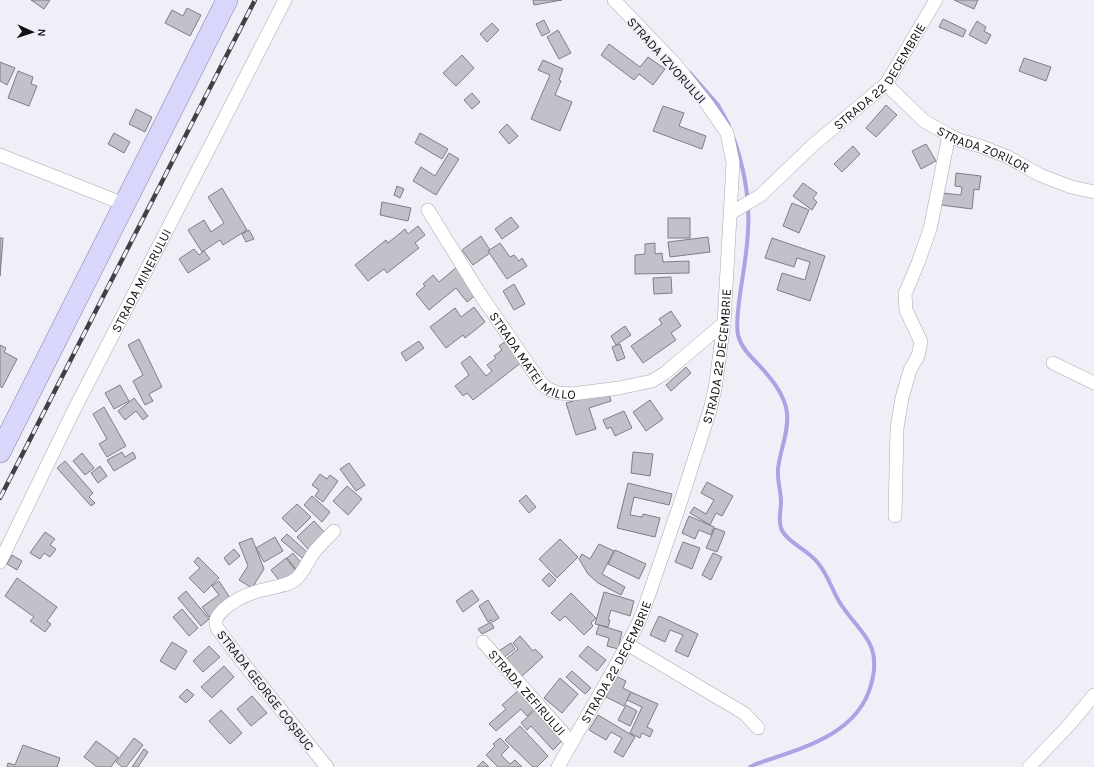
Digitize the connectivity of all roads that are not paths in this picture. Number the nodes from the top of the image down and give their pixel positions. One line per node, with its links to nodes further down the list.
1 (227, 0): 9 (main road)
2 (285, 0): 18 (street, STRADA MINERULUI)
3 (614, 0): 11 (street, STRADA IZVORULUI)
4 (936, 0): 5 (street, STRADA 22 DECEMBRIE)
5 (886, 84): 6 (street, STRADA ZORILOR); 11 (street, STRADA 22 DECEMBRIE)
6 (949, 136): 8 (street, STRADA ZORILOR); 16 (street)
7 (0, 155): 9 (street)
8 (1094, 192)
9 (124, 204): 15 (main road)
10 (428, 210): 12 (street, STRADA MATEI MILLO)
11 (732, 213): 12 (street, STRADA 22 DECEMBRIE)
12 (724, 323): 20 (street, STRADA 22 DECEMBRIE)
13 (1053, 363): 14 (street)
14 (1094, 383)
15 (0, 452)
16 (895, 516)
17 (334, 531): 24 (street, STRADA GEORGE COȘBUC)
18 (0, 562)
19 (483, 642): 23 (street, STRADA ZEFIRULUI)
20 (627, 644): 22 (street); 23 (street, STRADA 22 DECEMBRIE)
21 (1094, 695): 26 (street)
22 (758, 728)
23 (572, 743): 25 (street, STRADA 22 DECEMBRIE)
24 (327, 767)
25 (558, 767)
26 (1029, 767)

